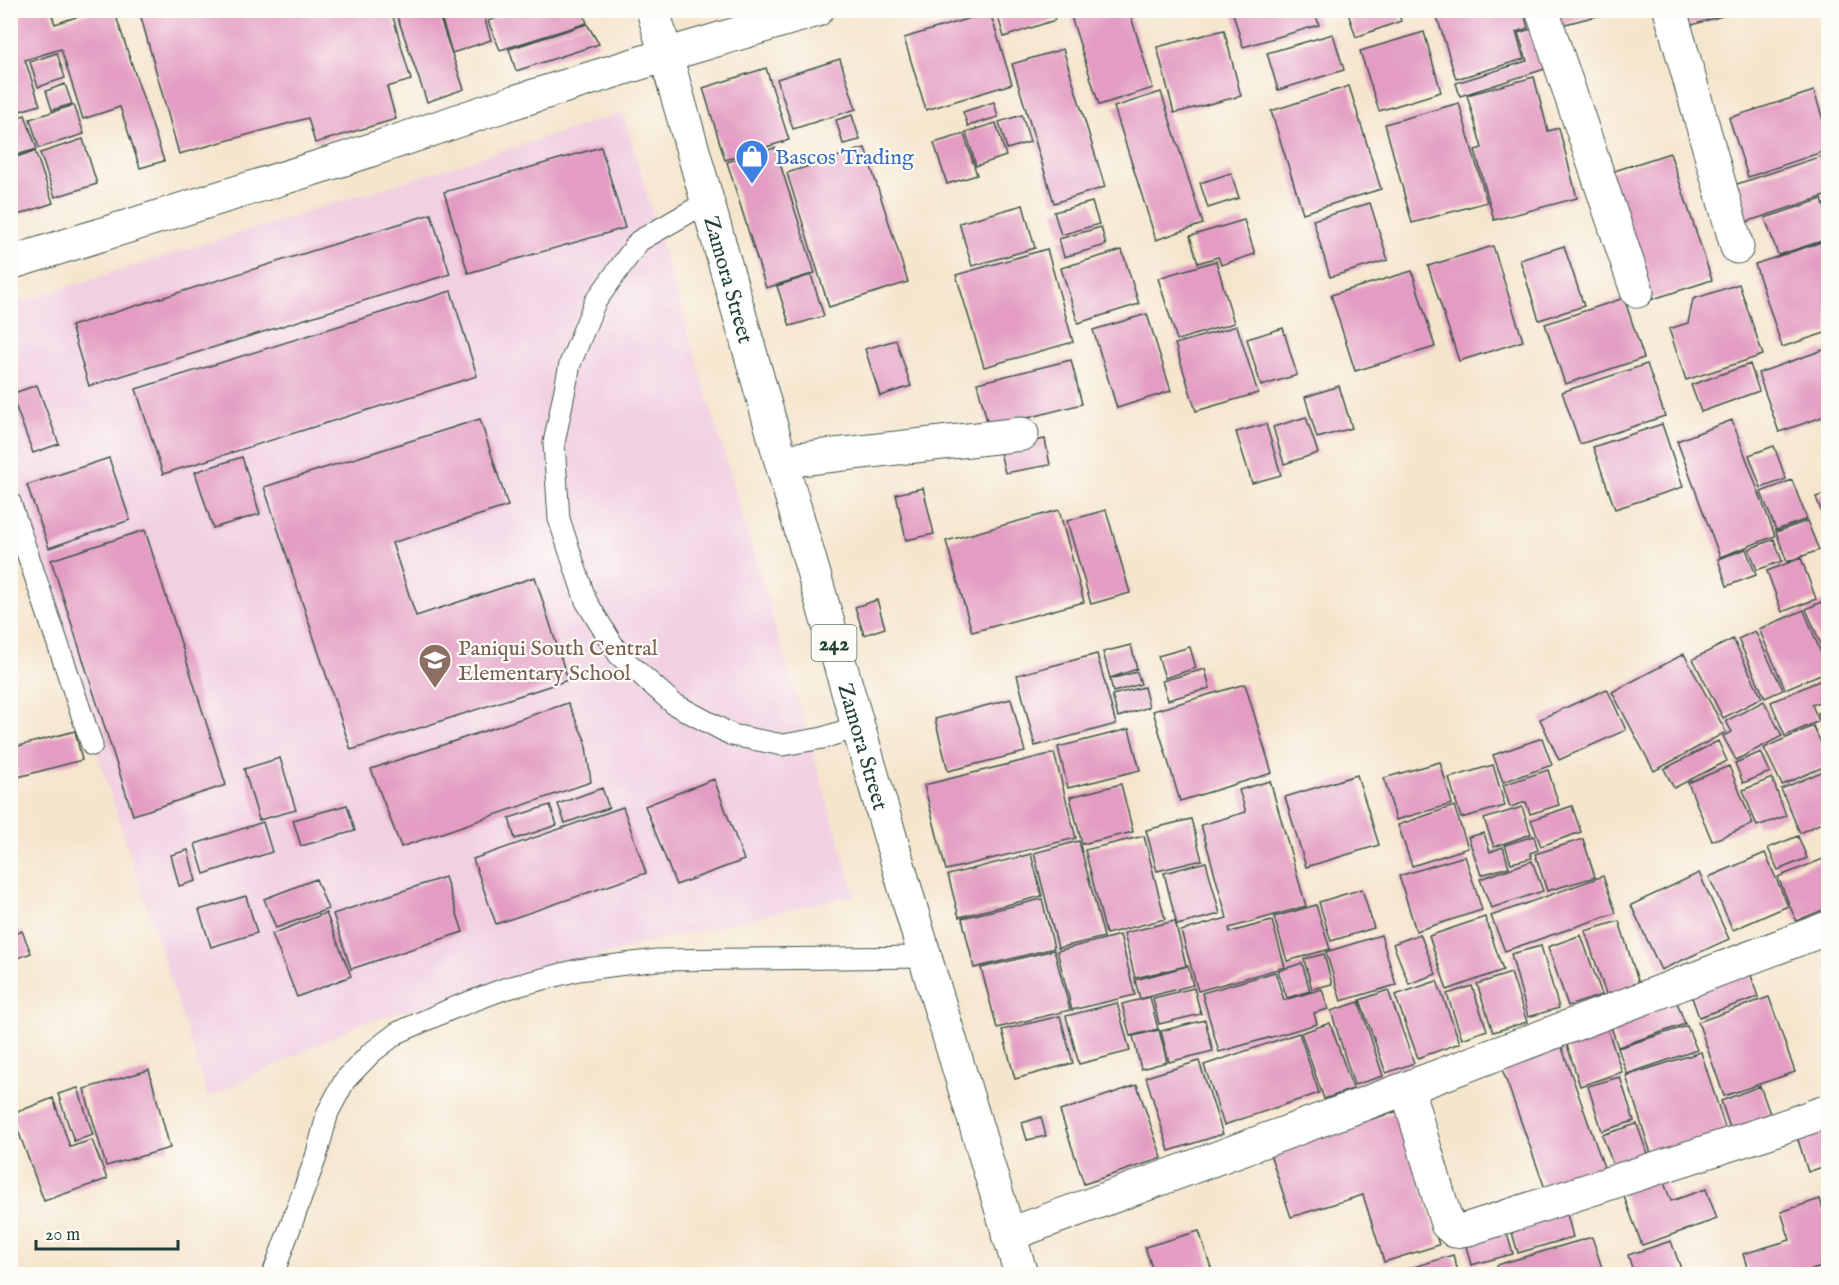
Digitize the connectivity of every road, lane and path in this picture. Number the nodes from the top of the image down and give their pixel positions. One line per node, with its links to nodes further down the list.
1 (653, 10): 5 (street, Zamora Street / 242)
2 (817, 10): 5 (street)
3 (1542, 10): 9 (street)
4 (1670, 10): 7 (street)
5 (666, 55): 6 (street, Zamora Street / 242); 8 (street)
6 (707, 202): 11 (street, Zamora Street / 242); 13 (lane)
7 (1737, 247)
8 (10, 263)
9 (1637, 291)
10 (1022, 434): 11 (street)
11 (780, 461): 13 (street, Zamora Street / 242)
12 (10, 502): 14 (lane)
13 (859, 726): 16 (street, Zamora Street / 242)
14 (92, 745)
15 (1828, 928): 17 (street)
16 (925, 957): 19 (street, Zamora Street / 242); 20 (lane)
17 (1407, 1088): 18 (street); 19 (street)
18 (1828, 1111)
19 (1008, 1235): 21 (street, Zamora Street / 242)
20 (273, 1275)
21 (1021, 1275)

